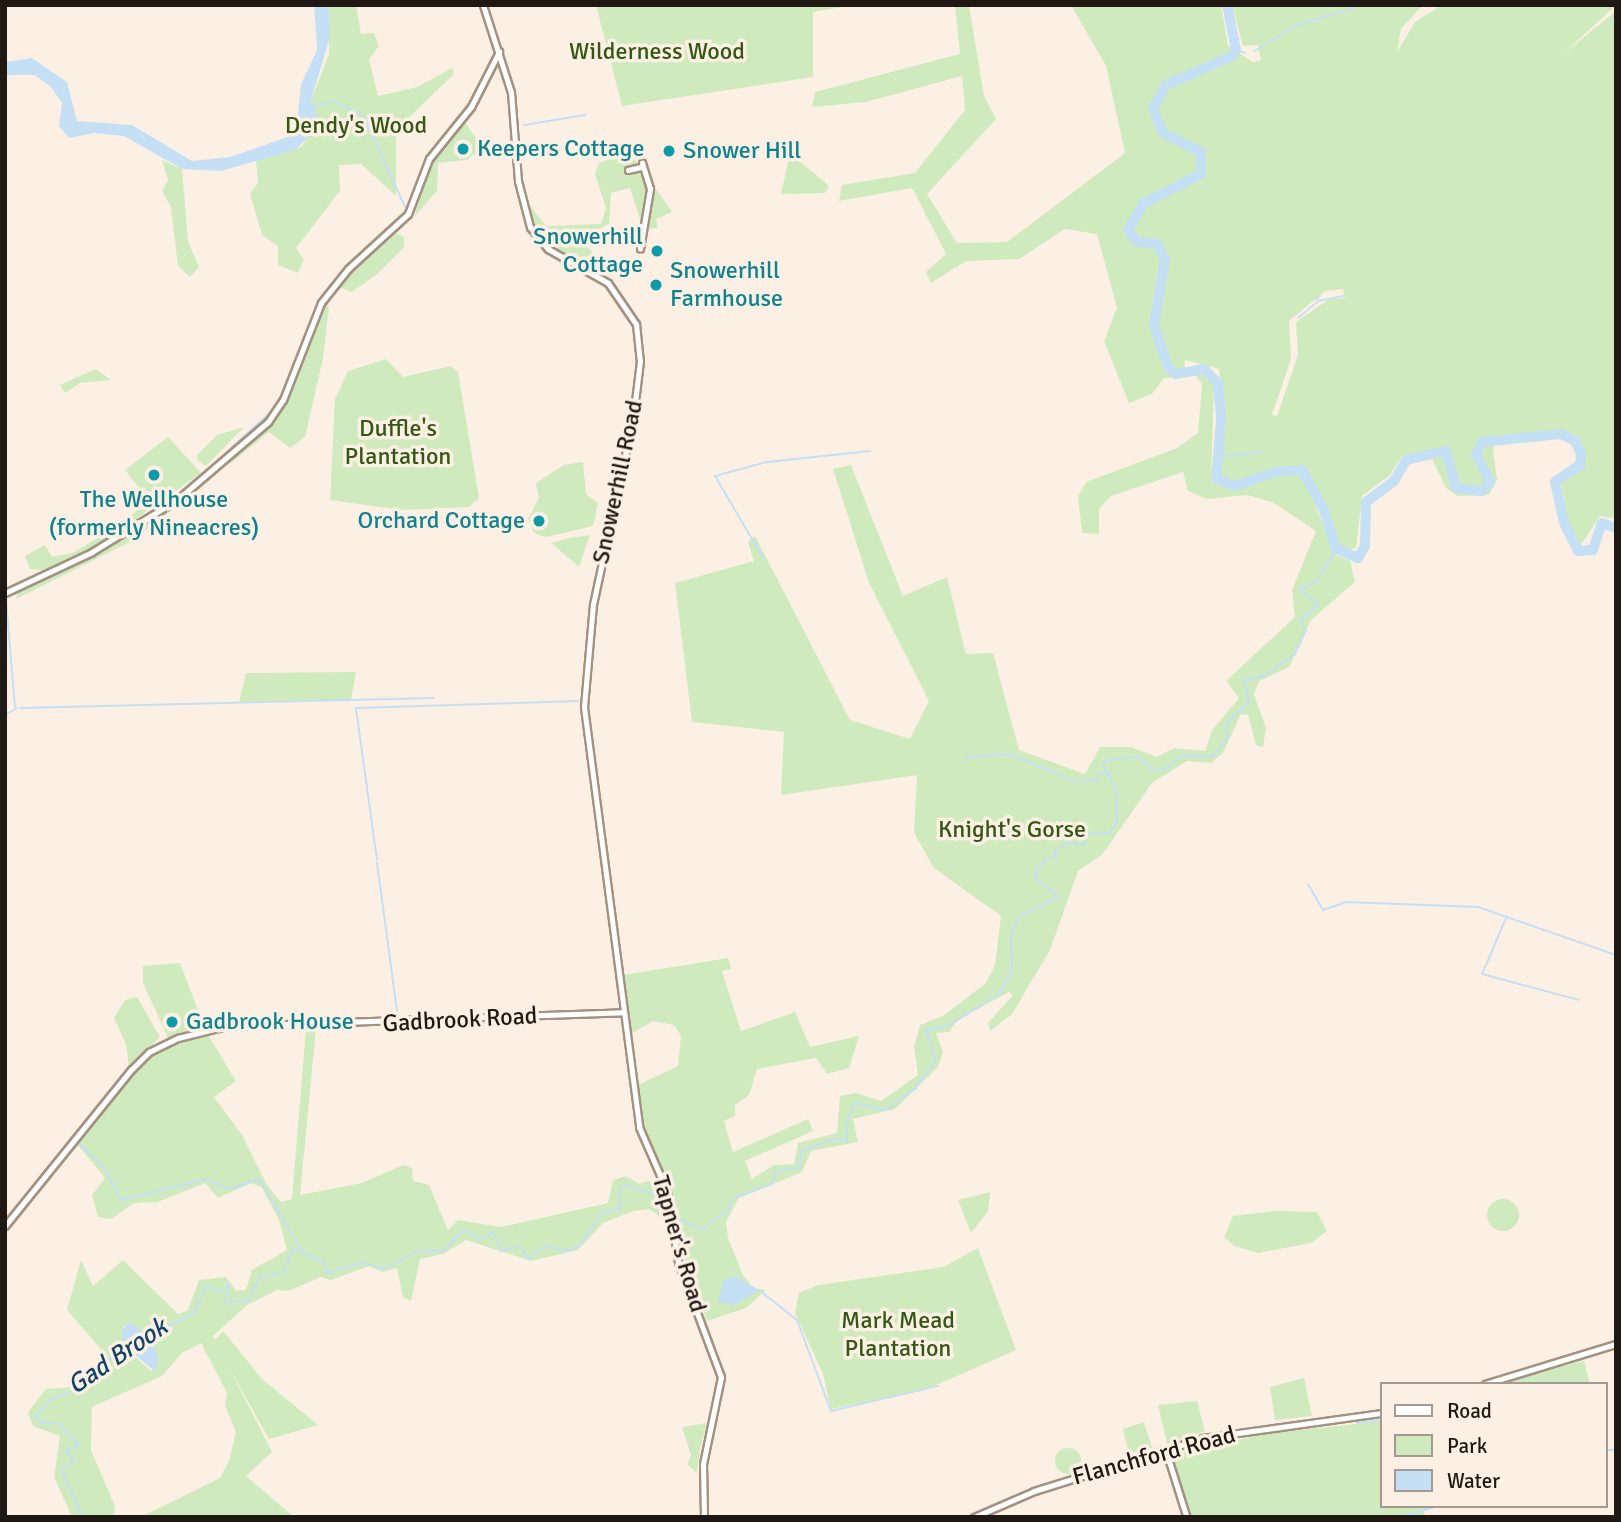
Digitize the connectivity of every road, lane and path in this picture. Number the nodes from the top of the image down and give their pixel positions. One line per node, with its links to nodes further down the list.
1 (483, 5): 2 (street, Snowerhill Road)
2 (499, 51): 3 (street); 4 (street, Snowerhill Road)
3 (492, 73): 4 (street); 7 (street)
4 (506, 73): 8 (street, Snowerhill Road)
5 (628, 170): 6 (street)
6 (640, 249)
7 (5, 593)
8 (624, 1012): 9 (street, Gadbrook Road); 14 (street, Tapner's Road)
9 (5, 1226)
10 (1616, 1343): 11 (street)
11 (1491, 1382)
12 (1380, 1413): 13 (street, Flanchford Road)
13 (1166, 1450): 15 (street, Flanchford Road); 16 (street)
14 (704, 1517)
15 (974, 1517)
16 (1187, 1517)

